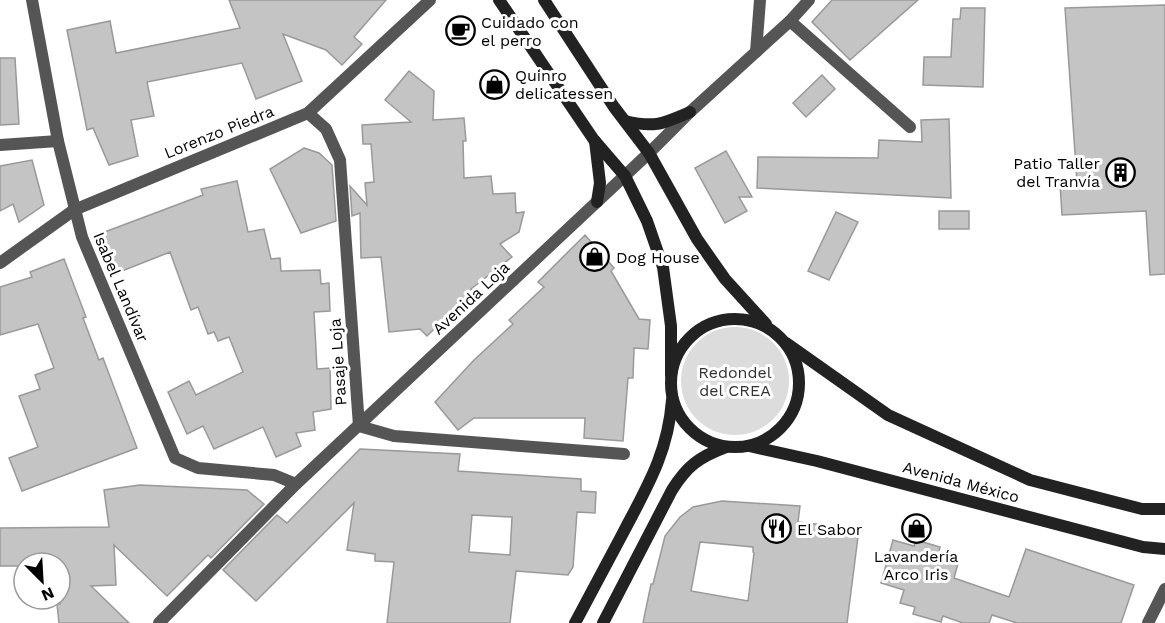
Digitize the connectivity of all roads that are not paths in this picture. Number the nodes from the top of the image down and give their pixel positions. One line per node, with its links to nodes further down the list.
1 (32, 0): 14 (street, Isabel Landívar)
2 (430, 0): 10 (street, Lorenzo Piedra)
3 (499, 0): 13 (main road)
4 (544, 0): 11 (main road)
5 (760, 0): 8 (street)
6 (809, 0): 7 (street, Avenida Loja)
7 (790, 21): 8 (street, Avenida Loja); 12 (street)
8 (756, 52): 9 (street, Avenida Loja)
9 (690, 112): 11 (main road); 16 (street, Avenida Loja)
10 (308, 113): 19 (street, Lorenzo Piedra); 25 (street, Pasaje Loja)
11 (625, 121): 16 (main road)
12 (910, 127)
13 (594, 140): 17 (main road); 18 (main road)
14 (58, 141): 15 (street); 19 (street, Isabel Landívar)
15 (0, 145)
16 (649, 153): 17 (street, Avenida Loja); 21 (main road)
17 (625, 176): 18 (street, Avenida Loja); 23 (main road)
18 (597, 202): 25 (street, Avenida Loja)
19 (74, 210): 20 (street, Lorenzo Piedra); 29 (street, Isabel Landívar)
20 (0, 263)
21 (771, 329): 22 (main road); 23 (main road)
22 (786, 343): 26 (main road); 30 (main road, Avenida México)
23 (671, 375): 24 (main road)
24 (672, 395): 27 (main road); 34 (main road)
25 (359, 426): 28 (street, Pasaje Loja); 29 (street, Avenida Loja)
26 (750, 446): 27 (main road); 31 (main road, Avenida México)
27 (728, 447): 35 (main road)
28 (624, 454)
29 (296, 484): 33 (street, Avenida Loja)
30 (1165, 509)
31 (1165, 549)
32 (1165, 589): 36 (street)
33 (159, 623)
34 (575, 623)
35 (603, 623)
36 (1148, 623)

